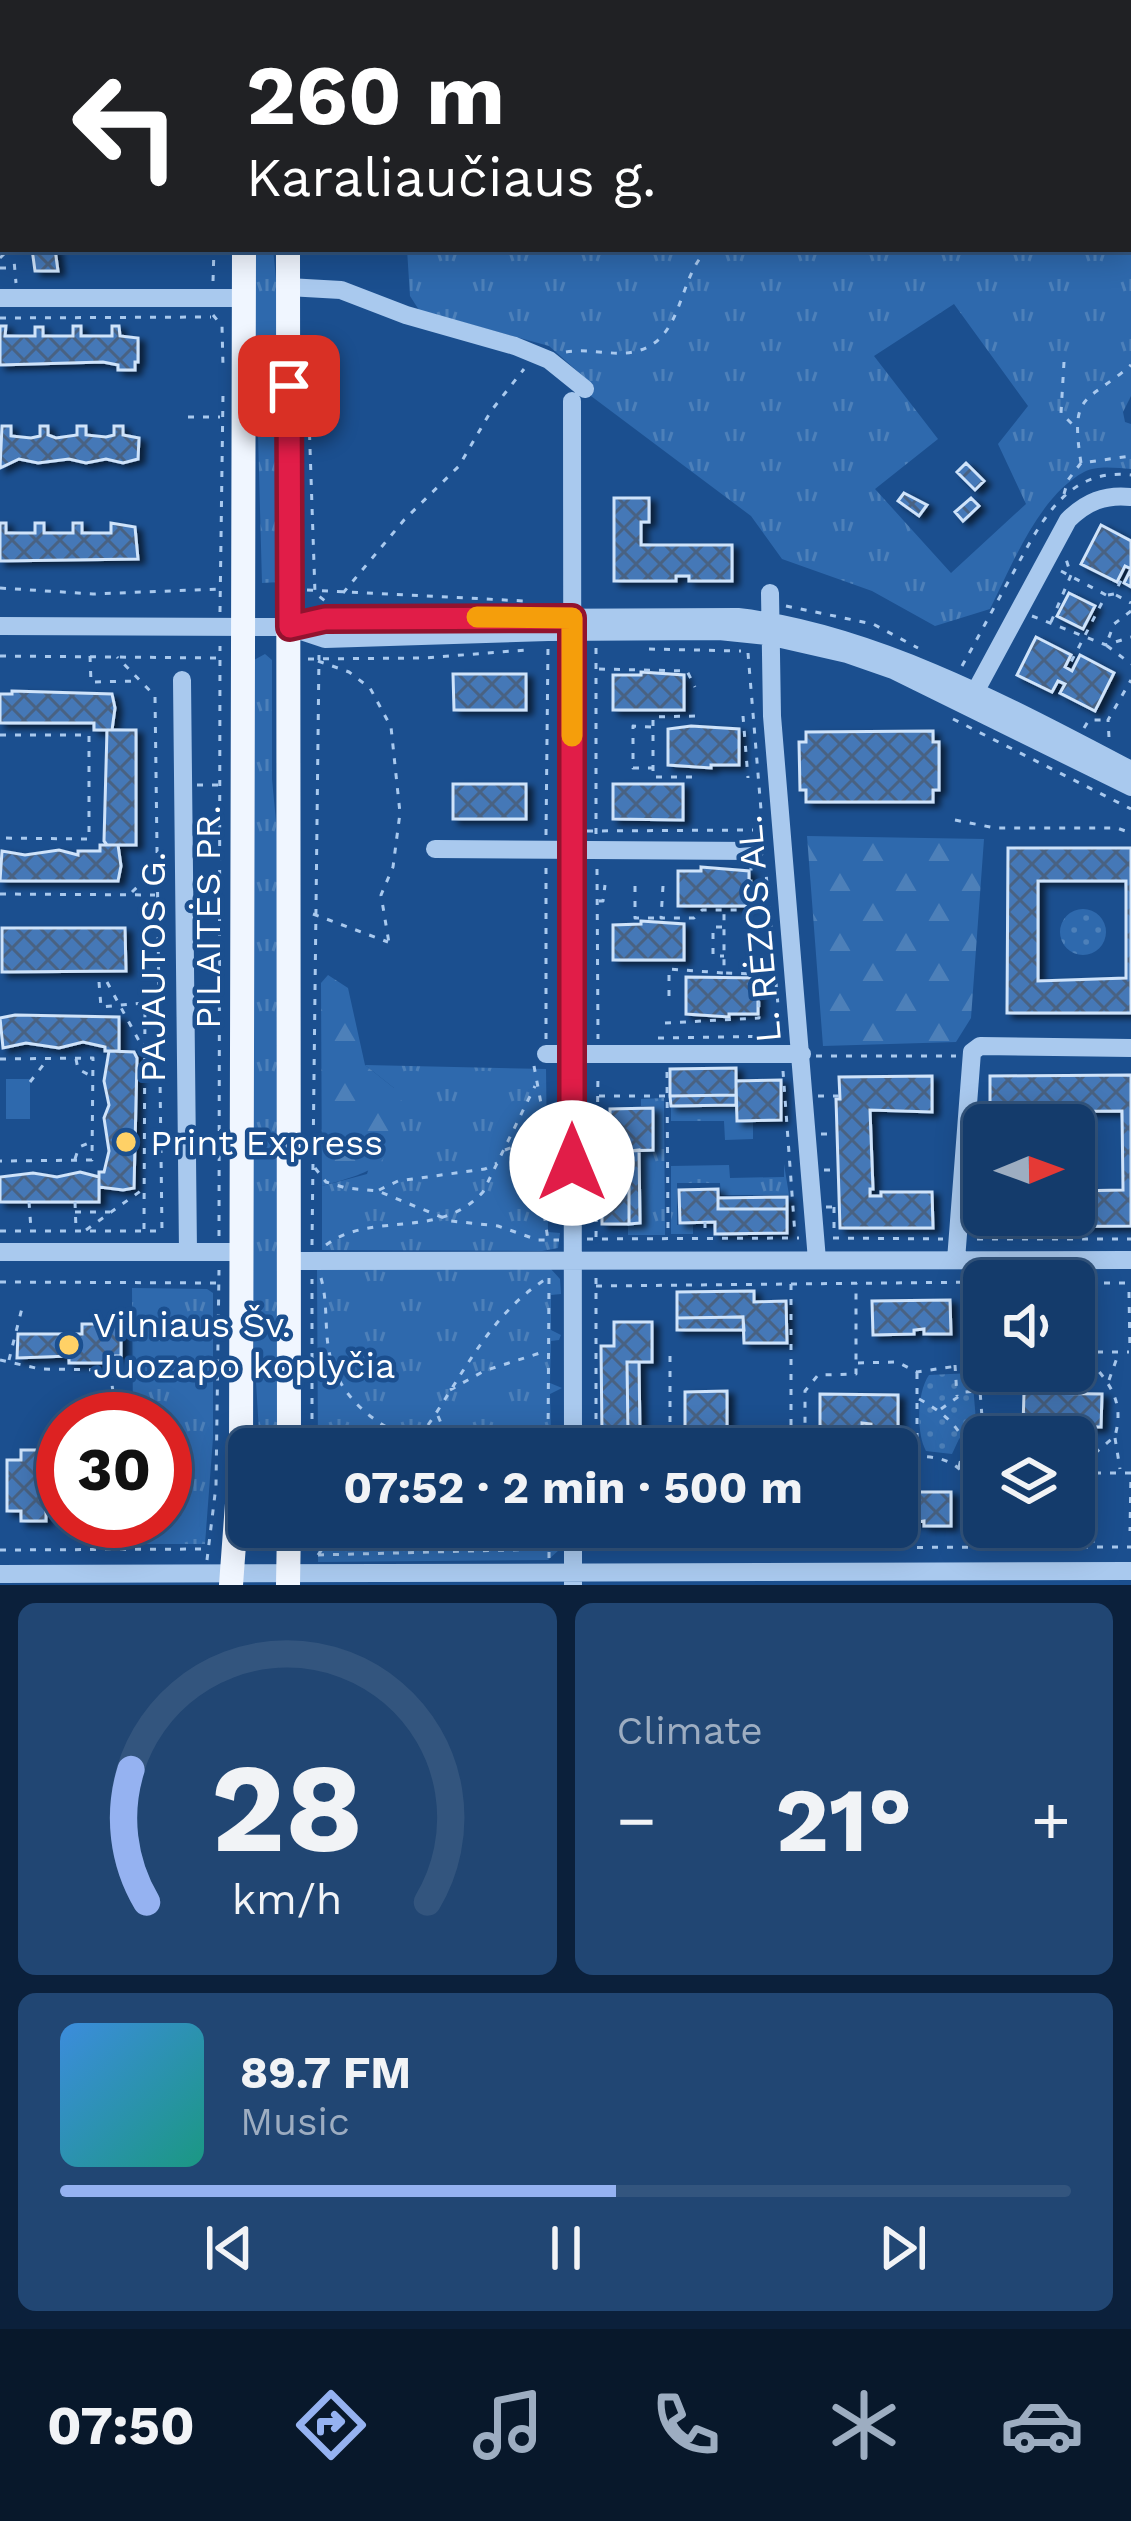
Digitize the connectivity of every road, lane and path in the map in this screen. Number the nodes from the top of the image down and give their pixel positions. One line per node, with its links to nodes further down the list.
1 (12, 252): 6 (path)
2 (244, 252): 9 (main road, PILAITĖS PR.)
3 (289, 252): 7 (main road)
4 (705, 252): 11 (path)
5 (0, 268): 6 (path)
6 (16, 268): 8 (path)
7 (289, 286): 11 (street); 32 (main road)
8 (9, 298): 9 (street)
9 (243, 298): 31 (main road, PILAITĖS PR.)
10 (0, 318): 14 (path)
11 (549, 360): 33 (path); 45 (street)
12 (1064, 362): 19 (path)
13 (1131, 365): 19 (path)
14 (224, 367)
15 (224, 387): 18 (path)
16 (308, 411): 32 (path)
17 (188, 417): 18 (path)
18 (222, 417): 31 (path)
19 (1076, 428): 21 (path)
20 (1131, 456): 21 (path)
21 (1081, 463): 22 (path)
22 (1064, 494)
23 (1131, 496): 25 (street)
24 (1063, 552): 27 (path)
25 (1044, 563): 27 (path); 66 (street)
26 (1125, 573): 36 (path)
27 (1071, 575): 35 (path); 41 (path)
28 (190, 580): 30 (path)
29 (0, 588): 30 (path)
30 (190, 589): 31 (path)
31 (232, 589): 43 (main road, PILAITĖS PR.); 43 (path)
32 (302, 591): 37 (path); 44 (main road)
33 (343, 593)
34 (770, 593): 46 (street, L. RĖZOS AL.)
35 (1106, 595): 36 (path); 48 (path)
36 (1114, 595): 38 (path)
37 (325, 600)
38 (1131, 603)
39 (1131, 611): 50 (path)
40 (1030, 614): 41 (path)
41 (1050, 624): 48 (path)
42 (0, 626): 43 (street)
43 (232, 626): 44 (street); 57 (path); 168 (main road, PILAITĖS PR.)
44 (290, 627): 45 (street); 49 (street); 173 (main road)
45 (572, 632): 46 (street); 49 (street); 49 (path); 51 (path); 90 (street)
46 (768, 636): 53 (path); 66 (street); 83 (street); 119 (street, L. RĖZOS AL.)
47 (1131, 637): 50 (path)
48 (1084, 638): 50 (path); 59 (path)
49 (548, 639): 89 (path)
50 (1106, 645): 60 (path)
51 (602, 648)
52 (531, 649): 58 (path)
53 (646, 649)
54 (0, 656): 55 (path)
55 (90, 656): 56 (path); 64 (path)
56 (116, 656): 57 (path); 64 (path)
57 (220, 658): 82 (path)
58 (316, 660): 102 (path); 102 (path)
59 (1070, 664)
60 (1131, 664)
61 (596, 669): 65 (path)
62 (182, 680): 81 (street, PAJAUTOS G.)
63 (1131, 680): 70 (path)
64 (140, 681): 93 (path)
65 (694, 687)
66 (974, 694): 78 (street)
67 (695, 716): 71 (path)
68 (743, 716): 76 (path)
69 (953, 719): 84 (path)
70 (1108, 720): 72 (path); 74 (path)
71 (653, 727): 77 (path); 77 (path)
72 (1083, 730)
73 (0, 735): 88 (path)
74 (1107, 743)
75 (757, 764): 76 (path)
76 (748, 765): 79 (path)
77 (653, 768): 80 (path)
78 (1131, 770)
79 (748, 778)
80 (698, 781)
81 (183, 785): 82 (path); 167 (street, PAJAUTOS G.)
82 (220, 785): 168 (path)
83 (1131, 787)
84 (1131, 809)
85 (955, 820): 87 (path)
86 (753, 830): 90 (path)
87 (1131, 833)
88 (0, 838)
89 (546, 840): 90 (street); 90 (path); 91 (street); 114 (path)
90 (572, 840): 92 (street); 118 (street)
91 (435, 849)
92 (753, 851): 101 (path)
93 (157, 868): 98 (path); 99 (path)
94 (605, 885): 100 (path)
95 (635, 886): 103 (path)
96 (663, 886): 103 (path)
97 (0, 894): 98 (path)
98 (130, 895): 99 (path)
99 (157, 895): 110 (path)
100 (597, 902)
101 (724, 910): 103 (path); 104 (path)
102 (313, 914): 141 (path)
103 (662, 918)
104 (724, 927): 105 (path); 105 (path)
105 (724, 956): 106 (path)
106 (724, 973): 109 (path); 113 (path)
107 (99, 982): 112 (path)
108 (107, 982): 112 (path)
109 (669, 996)
110 (160, 1002): 111 (path); 157 (path)
111 (145, 1003): 112 (path); 117 (path)
112 (119, 1004): 117 (path)
113 (665, 1023)
114 (546, 1044): 118 (street); 128 (path)
115 (598, 1044): 118 (street); 119 (street); 129 (path)
116 (1131, 1048): 120 (street)
117 (145, 1051): 144 (path)
118 (572, 1054): 174 (street)
119 (802, 1054): 120 (path); 161 (street, L. RĖZOS AL.)
120 (970, 1057): 162 (street)
121 (76, 1058): 123 (path); 126 (path); 126 (path)
122 (0, 1059): 123 (path)
123 (48, 1059): 127 (path)
124 (667, 1065): 130 (path)
125 (783, 1065): 160 (path)
126 (93, 1076): 136 (path)
127 (30, 1082)
128 (536, 1084): 135 (path); 137 (path)
129 (598, 1096): 130 (path); 158 (path)
130 (668, 1096): 158 (path)
131 (817, 1096): 132 (path)
132 (840, 1096)
133 (820, 1134): 134 (path)
134 (836, 1134)
135 (544, 1136): 137 (path); 164 (path)
136 (92, 1142): 139 (path); 139 (path)
137 (503, 1151): 140 (path)
138 (0, 1160): 139 (path)
139 (74, 1160)
140 (497, 1163): 145 (path); 151 (path)
141 (312, 1166): 145 (path); 151 (path)
142 (823, 1170): 143 (path)
143 (837, 1170)
144 (144, 1188): 150 (path); 157 (path)
145 (378, 1191): 151 (path)
146 (29, 1202): 154 (path)
147 (75, 1202): 149 (path)
148 (825, 1207): 161 (path)
149 (75, 1212): 150 (path); 155 (path)
150 (112, 1212): 156 (path)
151 (443, 1218): 164 (path)
152 (705, 1222): 159 (path)
153 (0, 1231): 154 (path)
154 (31, 1231): 155 (path)
155 (76, 1231): 156 (path)
156 (85, 1231): 157 (path)
157 (144, 1231)
158 (668, 1238): 159 (path)
159 (705, 1238): 160 (path)
160 (795, 1238): 161 (path)
161 (825, 1238): 162 (path); 170 (street, L. RĖZOS AL.)
162 (957, 1239): 163 (path); 171 (street)
163 (1131, 1239)
164 (548, 1240): 165 (path)
165 (562, 1240)
166 (0, 1252): 167 (street)
167 (188, 1252): 168 (street)
168 (230, 1252): 177 (path); 210 (main road, PILAITĖS PR.)
169 (596, 1260): 170 (street); 174 (street); 183 (path)
170 (818, 1260): 171 (street)
171 (956, 1260): 172 (street)
172 (1131, 1260)
173 (290, 1261): 174 (street); 211 (main road)
174 (572, 1261): 175 (path); 217 (street)
175 (549, 1276): 186 (path); 199 (path)
176 (0, 1282): 177 (path)
177 (219, 1282): 243 (path)
178 (963, 1282): 179 (path)
179 (856, 1283): 181 (path); 193 (path)
180 (1131, 1283): 182 (path)
181 (791, 1284): 183 (path); 209 (path)
182 (1095, 1284)
183 (596, 1286): 218 (path)
184 (1130, 1292): 189 (path)
185 (23, 1304): 192 (path)
186 (547, 1351): 199 (path); 216 (path)
187 (1095, 1352): 188 (path)
188 (1119, 1352): 189 (path); 198 (path)
189 (1131, 1352)
190 (670, 1356): 219 (path)
191 (0, 1360): 192 (path)
192 (8, 1361): 200 (path)
193 (856, 1363): 197 (path); 208 (path)
194 (963, 1365): 195 (path)
195 (955, 1366): 197 (path); 203 (path)
196 (1095, 1367): 198 (path)
197 (917, 1372): 202 (path)
198 (1108, 1382): 206 (path)
199 (448, 1391): 205 (path)
200 (115, 1392)
201 (965, 1392): 203 (path)
202 (917, 1398): 204 (path); 222 (path)
203 (957, 1398): 204 (path)
204 (939, 1410): 224 (path)
205 (436, 1412): 214 (path); 215 (path)
206 (1119, 1415): 207 (path); 223 (path)
207 (1131, 1415)
208 (805, 1419): 209 (path); 221 (path)
209 (792, 1420): 220 (path)
210 (240, 1428)
211 (289, 1428)
212 (312, 1428): 213 (path)
213 (392, 1428)
214 (425, 1428)
215 (442, 1428)
216 (548, 1428)
217 (573, 1428)
218 (596, 1428)
219 (670, 1428)
220 (790, 1428)
221 (806, 1428)
222 (917, 1428)
223 (1115, 1436): 226 (path); 230 (path)
224 (963, 1438)
225 (963, 1451): 228 (path)
226 (1095, 1453)
227 (918, 1456): 228 (path)
228 (959, 1468): 231 (path)
229 (1095, 1473): 230 (path)
230 (1123, 1473): 232 (path)
231 (963, 1474)
232 (1130, 1531)
233 (1095, 1547): 234 (path)
234 (1131, 1547)
235 (228, 1548): 243 (path)
236 (236, 1548): 252 (main road, PILAITĖS PR.)
237 (323, 1548): 245 (path)
238 (549, 1548): 245 (path)
239 (573, 1548): 249 (street)
240 (918, 1548): 241 (path)
241 (963, 1548)
242 (154, 1549): 243 (path); 244 (path)
243 (209, 1549)
244 (0, 1550)
245 (318, 1555): 246 (path)
246 (293, 1559): 249 (street); 252 (street)
247 (1131, 1570): 251 (street)
248 (0, 1574): 252 (street)
249 (573, 1578): 250 (street)
250 (817, 1578): 251 (street)
251 (950, 1578)
252 (232, 1580)

